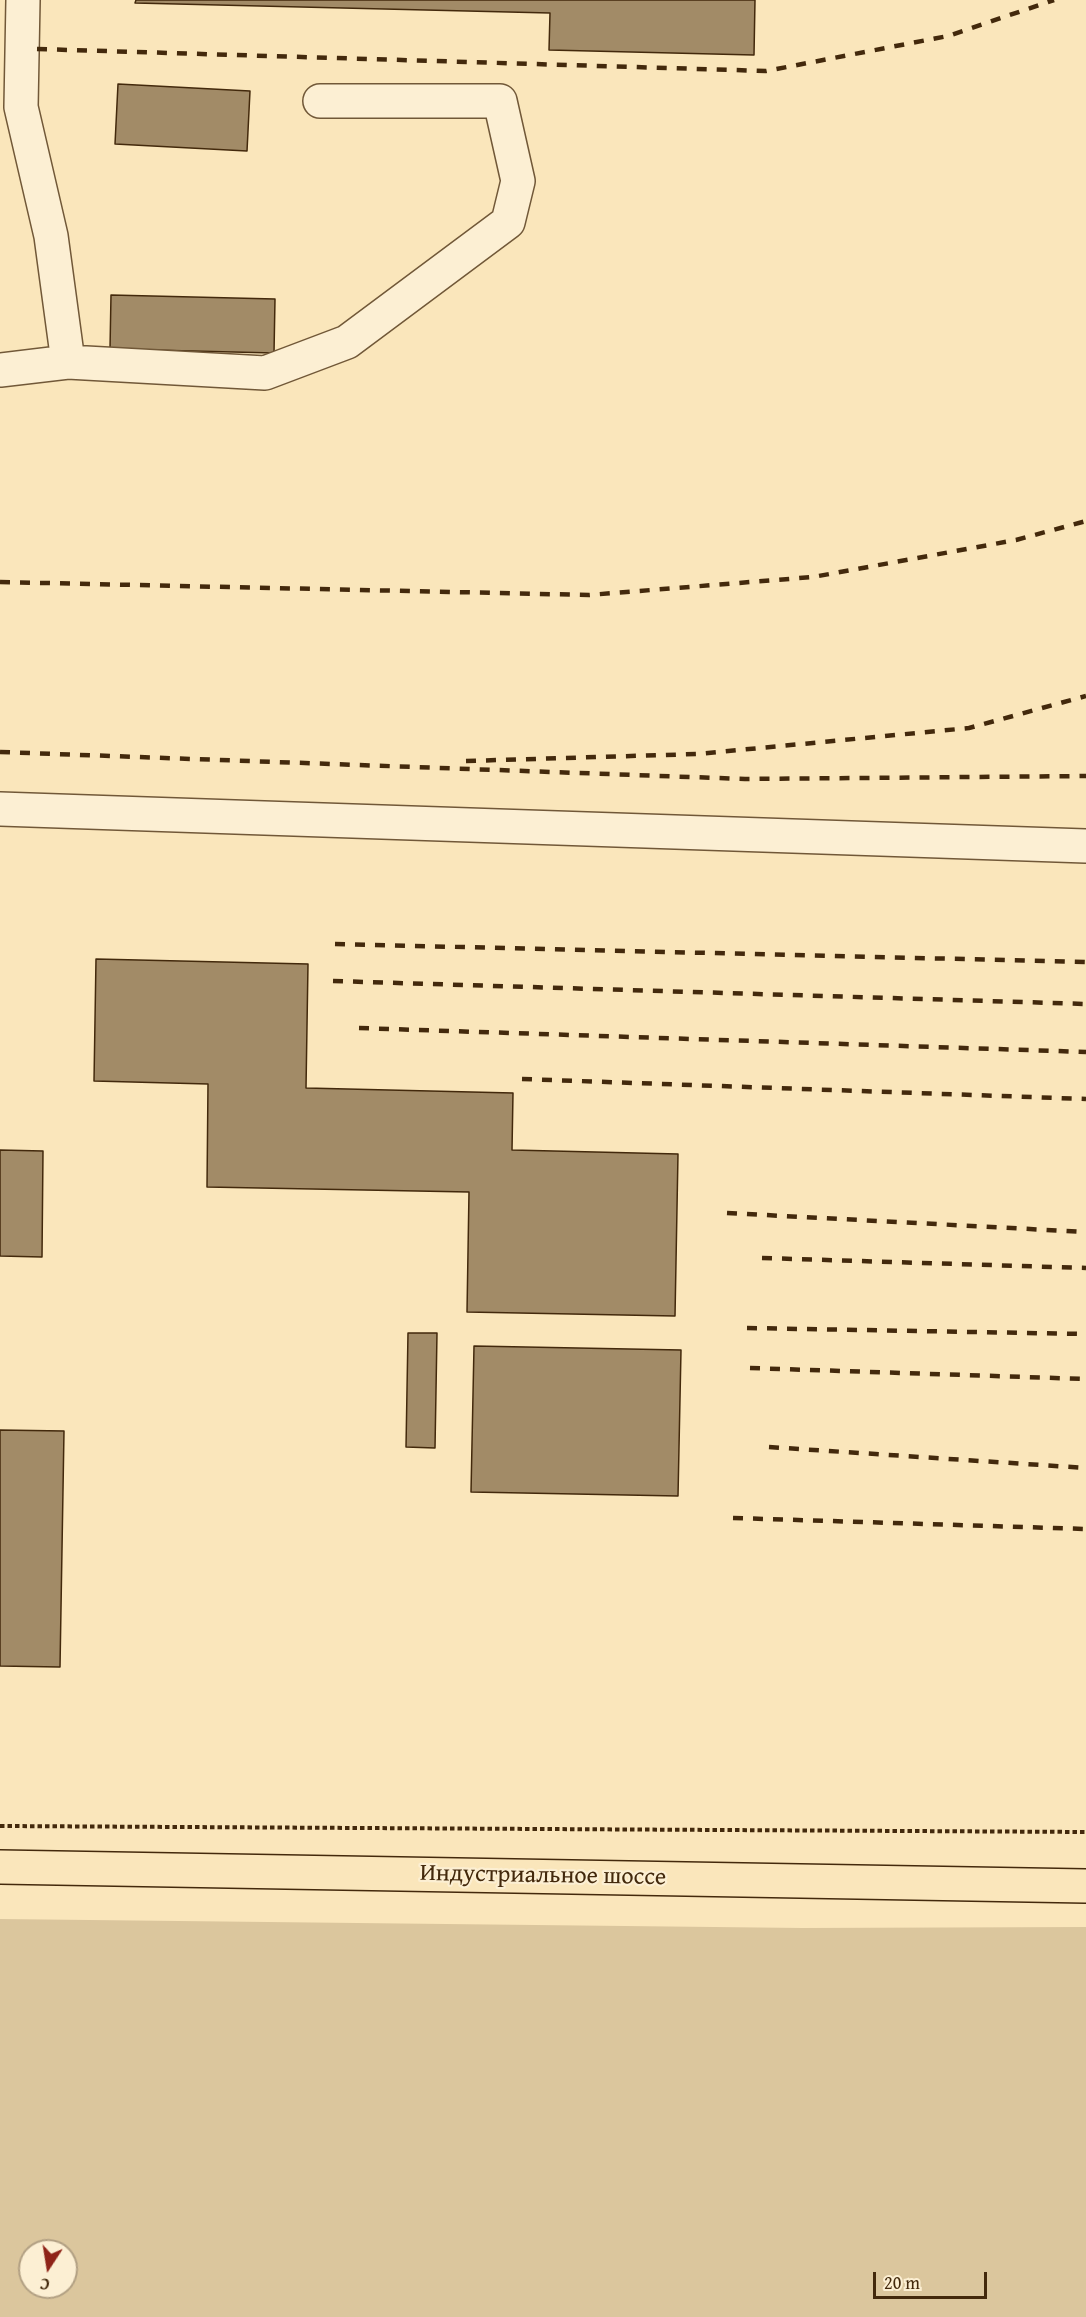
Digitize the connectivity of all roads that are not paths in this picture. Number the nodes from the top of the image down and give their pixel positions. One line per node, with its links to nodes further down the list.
1 (23, 0): 3 (lane)
2 (320, 101): 3 (lane)
3 (68, 362): 4 (lane)
4 (0, 370)
5 (0, 809): 6 (lane)
6 (1086, 846)
7 (0, 1867): 8 (main road, Индустриальное шоссе)
8 (1086, 1886)

